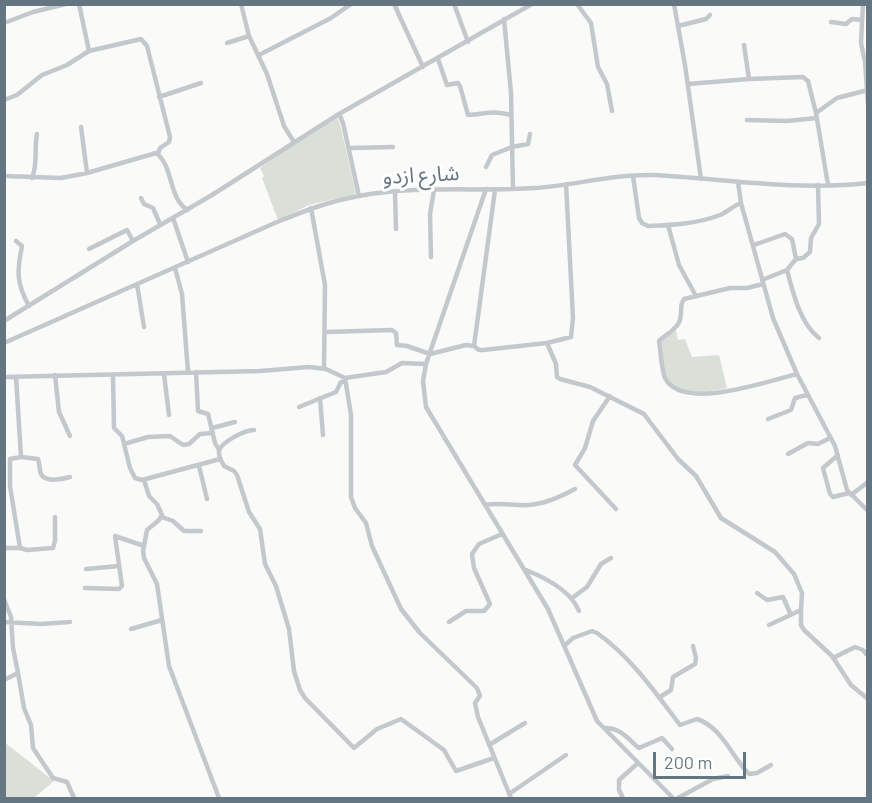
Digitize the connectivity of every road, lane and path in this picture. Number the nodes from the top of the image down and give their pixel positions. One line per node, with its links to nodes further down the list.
1 (66, 4): 16 (street)
2 (79, 4): 22 (street)
3 (241, 4): 18 (street)
4 (351, 4): 23 (street)
5 (394, 4): 25 (street)
6 (454, 4): 19 (street)
7 (532, 4): 13 (street)
8 (577, 4): 33 (street)
9 (674, 4): 17 (street)
10 (867, 4): 11 (street)
11 (863, 5): 14 (street)
12 (710, 15): 17 (street)
13 (504, 19): 19 (street); 35 (street)
14 (862, 20): 15 (street); 29 (street)
15 (831, 22)
16 (4, 23)
17 (678, 26): 28 (street)
18 (249, 36): 20 (street); 23 (street)
19 (468, 42): 24 (street)
20 (227, 43)
21 (744, 45): 26 (street)
22 (89, 51): 30 (street); 31 (street)
23 (259, 55): 43 (street)
24 (438, 59): 25 (street); 35 (street)
25 (423, 67): 34 (street)
26 (749, 79): 28 (street); 36 (street)
27 (201, 83): 30 (street)
28 (688, 84): 42 (street)
29 (867, 90): 32 (street); 36 (street)
30 (159, 97): 47 (street)
31 (4, 100)
32 (867, 104)
33 (612, 111)
34 (339, 114): 43 (street); 46 (street)
35 (511, 116): 45 (street)
36 (817, 116): 37 (street); 58 (street)
37 (747, 120)
38 (81, 127): 49 (street)
39 (37, 134): 52 (street)
40 (530, 134): 45 (street)
41 (702, 134): 42 (street)
42 (694, 135): 53 (street)
43 (294, 142): 68 (street)
44 (393, 147): 46 (street)
45 (512, 147): 48 (street); 60 (street)
46 (349, 148): 64 (street)
47 (158, 154): 49 (street); 68 (street)
48 (486, 167)
49 (87, 173): 52 (street)
50 (4, 176): 52 (street)
51 (633, 176): 53 (street, شارع ازدو); 56 (street, شارع ازدو); 71 (street)
52 (32, 178)
53 (701, 179): 54 (street, شارع ازدو)
54 (738, 182): 57 (street, شارع ازدو); 66 (street)
55 (867, 183): 58 (street, شارع ازدو)
56 (566, 184): 60 (street, شارع ازدو); 90 (street)
57 (818, 185): 58 (street, شارع ازدو); 78 (street)
58 (828, 185)
59 (486, 189): 61 (street, شارع ازدو); 62 (street, شارع ازدو); 93 (street)
60 (513, 189): 62 (street, شارع ازدو)
61 (434, 190): 63 (street, شارع ازدو); 77 (street)
62 (495, 190): 92 (street)
63 (395, 192): 64 (street, شارع ازدو); 72 (street)
64 (359, 196): 67 (street, شارع ازدو)
65 (141, 198): 70 (street)
66 (741, 203): 71 (street); 75 (street)
67 (311, 208): 79 (street, شارع ازدو); 88 (street)
68 (188, 210): 69 (street)
69 (173, 218): 70 (street); 79 (street)
70 (160, 224): 74 (street)
71 (668, 225): 84 (street)
72 (396, 229)
73 (16, 241): 85 (street)
74 (133, 241): 76 (street); 85 (street)
75 (754, 245): 78 (street); 82 (street)
76 (89, 249)
77 (431, 257)
78 (796, 259): 81 (street)
79 (188, 261): 80 (street, شارع ازدو)
80 (175, 267): 83 (street, شارع ازدو); 96 (street)
81 (787, 270): 82 (street); 89 (street)
82 (762, 282): 84 (street); 99 (street)
83 (137, 284): 87 (street); 91 (street, شارع ازدو)
84 (696, 296): 99 (street)
85 (29, 306): 86 (street)
86 (4, 321)
87 (144, 327)
88 (326, 332): 93 (street); 95 (street)
89 (819, 338)
90 (547, 342): 92 (street); 106 (street)
91 (4, 343)
92 (474, 346): 93 (street)
93 (430, 354): 94 (street)
94 (426, 364): 104 (street); 130 (street)
95 (324, 369): 97 (street); 104 (street)
96 (188, 372): 97 (street); 98 (street)
97 (196, 372): 112 (street)
98 (164, 374): 101 (street); 109 (street)
99 (796, 374): 105 (street)
100 (55, 375): 101 (street); 102 (street); 115 (street)
101 (113, 375): 117 (street)
102 (16, 377): 103 (street); 121 (street)
103 (4, 378)
104 (345, 380): 107 (street); 168 (street)
105 (807, 394): 110 (street); 116 (street)
106 (610, 396): 131 (street); 148 (street)
107 (320, 398): 108 (street); 114 (street)
108 (298, 407)
109 (169, 415)
110 (768, 419)
111 (235, 422): 112 (street)
112 (212, 430): 117 (street); 118 (street)
113 (254, 430): 118 (street)
114 (323, 435)
115 (70, 436)
116 (830, 438): 119 (street); 120 (street)
117 (124, 444): 125 (street)
118 (219, 450): 122 (street)
119 (788, 454)
120 (838, 455): 128 (street); 128 (street)
121 (21, 457): 124 (street); 139 (street)
122 (220, 459): 123 (street); 171 (street)
123 (199, 466): 125 (street); 129 (street)
124 (70, 477)
125 (144, 480): 134 (street)
126 (867, 482): 128 (street)
127 (575, 489): 130 (street)
128 (850, 494): 132 (street)
129 (207, 498)
130 (485, 505): 136 (street)
131 (616, 509)
132 (867, 511)
133 (55, 517): 139 (street)
134 (162, 517): 135 (street); 137 (street)
135 (201, 531)
136 (502, 534): 143 (street); 155 (street)
137 (144, 546): 141 (street); 151 (street)
138 (4, 548): 139 (street)
139 (20, 548)
140 (611, 558): 146 (street)
141 (119, 566): 142 (street); 144 (street)
142 (86, 569)
143 (525, 570): 146 (street); 158 (street)
144 (85, 588)
145 (757, 593): 150 (street)
146 (572, 598): 149 (street)
147 (4, 599): 153 (street)
148 (801, 610): 150 (street); 161 (street)
149 (579, 611)
150 (791, 615): 156 (street)
151 (162, 620): 157 (street); 177 (street)
152 (4, 622): 153 (street)
153 (11, 622): 154 (street); 162 (street)
154 (70, 622)
155 (449, 622)
156 (769, 625)
157 (131, 629)
158 (564, 646): 164 (street); 167 (street)
159 (693, 646): 164 (street)
160 (866, 654): 161 (street)
161 (833, 658): 165 (street)
162 (18, 673): 163 (street); 176 (street)
163 (4, 680)
164 (660, 698): 173 (street)
165 (867, 699)
166 (525, 723): 168 (street)
167 (604, 728): 169 (street); 172 (street)
168 (489, 745): 171 (street)
169 (672, 749)
170 (566, 755): 175 (street)
171 (494, 758): 175 (street)
172 (638, 763): 178 (street); 179 (street)
173 (771, 765)
174 (728, 776): 179 (street)
175 (510, 796)
176 (74, 798)
177 (219, 798)
178 (623, 798)
179 (673, 798)

